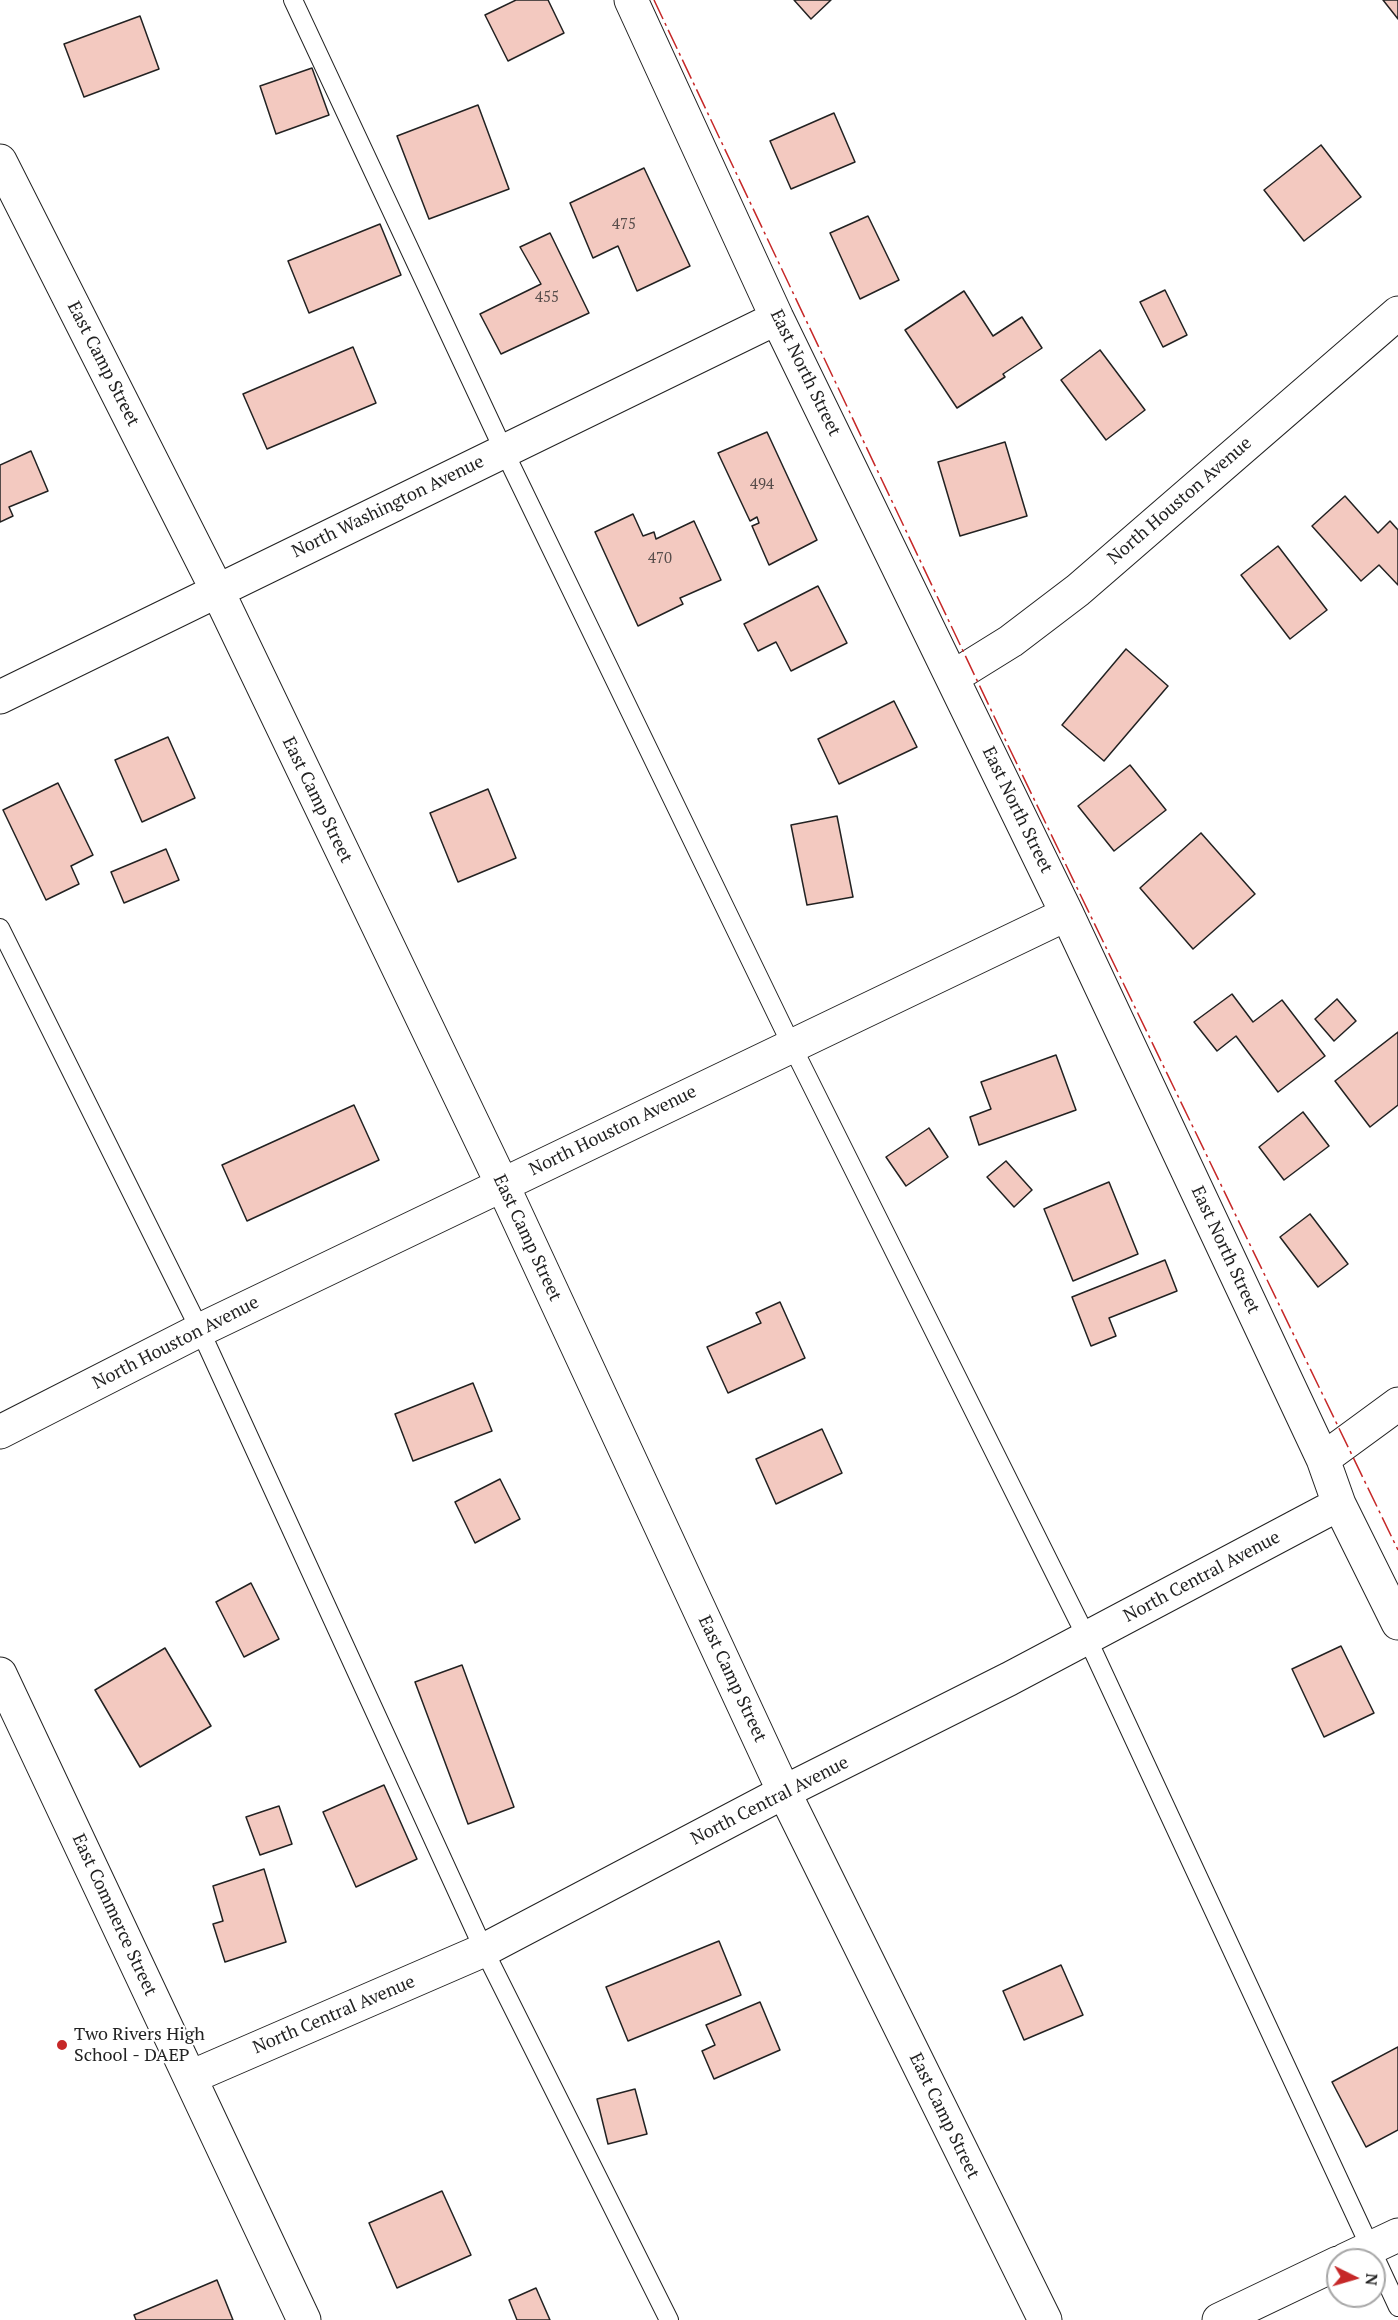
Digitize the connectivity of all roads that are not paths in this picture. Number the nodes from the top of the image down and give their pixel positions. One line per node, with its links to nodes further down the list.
1 (293, 0): 6 (lane)
2 (631, 0): 5 (street, East North Street)
3 (0, 161): 7 (street, East Camp Street)
4 (1398, 313): 8 (street, North Houston Avenue)
5 (777, 318): 6 (street, North Washington Avenue); 8 (street, East North Street)
6 (504, 450): 7 (street, North Washington Avenue); 12 (lane)
7 (217, 590): 9 (street, North Washington Avenue); 13 (street, East Camp Street)
8 (953, 677): 10 (street, East North Street)
9 (0, 697)
10 (1067, 914): 12 (street, North Houston Avenue); 17 (street, East North Street)
11 (0, 928): 14 (lane)
12 (792, 1046): 13 (street, North Houston Avenue); 20 (lane)
13 (502, 1184): 14 (street, North Houston Avenue); 22 (street, East Camp Street)
14 (200, 1329): 16 (street, North Houston Avenue); 23 (lane)
15 (1398, 1404): 17 (street)
16 (0, 1432)
17 (1323, 1458): 18 (street, East North Street)
18 (1339, 1504): 19 (street, East North Street); 20 (street, North Central Avenue)
19 (1398, 1623)
20 (1087, 1638): 22 (street, North Central Avenue); 25 (lane)
21 (0, 1674): 24 (street, East Commerce Street)
22 (784, 1792): 23 (street, North Central Avenue); 30 (street, East Camp Street)
23 (484, 1950): 24 (street, North Central Avenue); 29 (lane)
24 (191, 2077): 28 (street, East Commerce Street)
25 (1372, 2247): 27 (lane)
26 (1326, 2269): 31 (street)
27 (1398, 2307)
28 (304, 2320)
29 (669, 2320)
30 (1045, 2320)
31 (1219, 2320)

